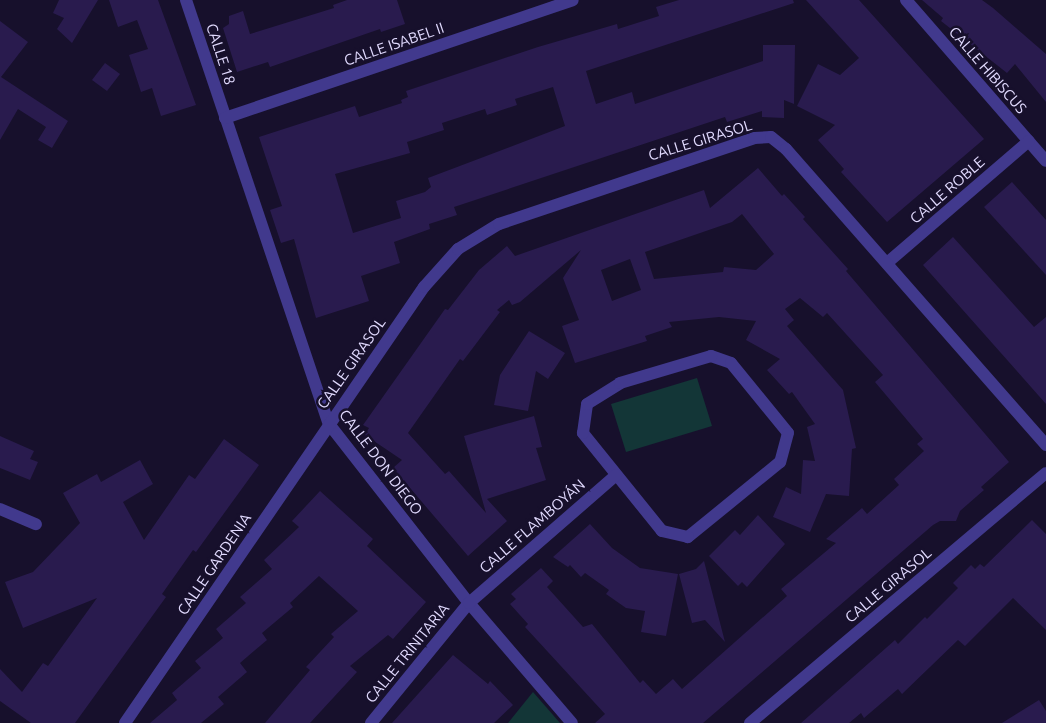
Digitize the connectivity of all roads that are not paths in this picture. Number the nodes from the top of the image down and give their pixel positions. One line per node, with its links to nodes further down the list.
1 (186, 0): 4 (street, CALLE 18)
2 (573, 0): 4 (street, CALLE ISABEL II)
3 (906, 0): 5 (street, CALLE HIBISCUS)
4 (225, 118): 8 (street, CALLE DON DIEGO)
5 (1029, 141): 6 (street, CALLE HIBISCUS); 7 (street, CALLE ROBLE)
6 (1046, 161)
7 (887, 264): 8 (street, CALLE GIRASOL); 9 (street, CALLE GIRASOL)
8 (329, 424): 14 (street, CALLE DON DIEGO); 15 (street, CALLE GARDENIA)
9 (1046, 445)
10 (1046, 473): 18 (street, CALLE GIRASOL)
11 (616, 475): 11 (street); 14 (street, CALLE FLAMBOYÁN)
12 (0, 509): 13 (street)
13 (36, 524)
14 (469, 602): 16 (street, CALLE TRINITARIA); 17 (street, CALLE DON DIEGO)
15 (125, 723)
16 (371, 723)
17 (572, 723)
18 (750, 723)

